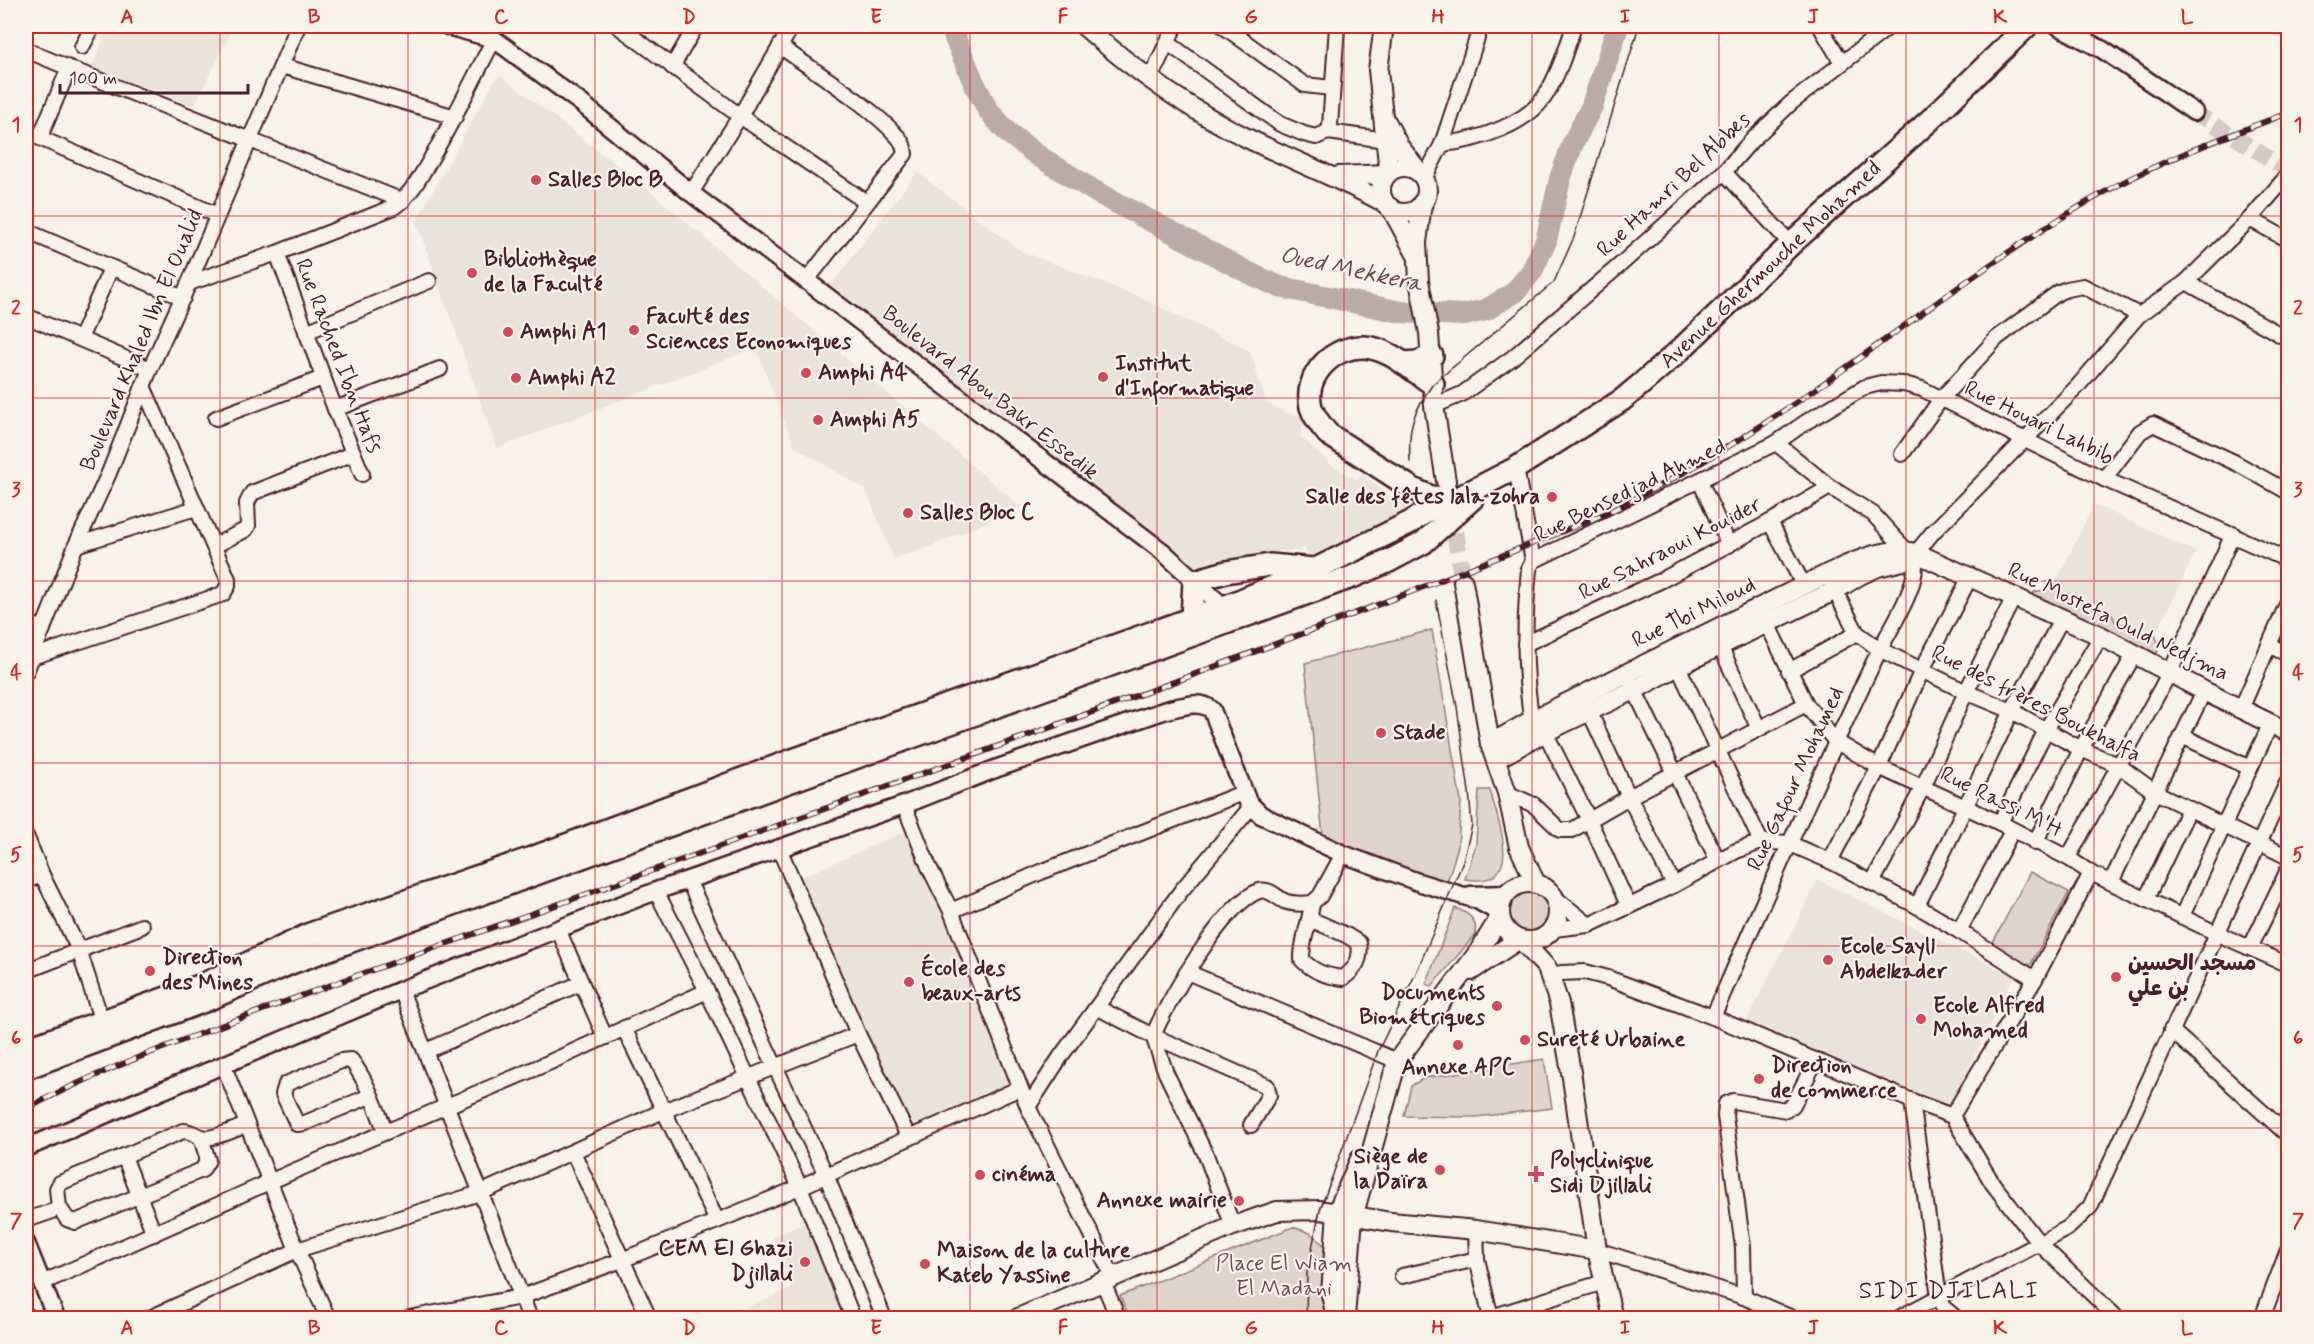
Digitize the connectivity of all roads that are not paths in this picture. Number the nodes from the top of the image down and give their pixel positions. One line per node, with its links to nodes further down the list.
1 (93, 26): 21 (street)
2 (298, 26): 24 (street, Boulevard Khaled Ibn El Oualid)
3 (447, 26): 18 (street, Boulevard Abou Bakr Essedik)
4 (618, 26): 25 (street)
5 (696, 26): 25 (street)
6 (792, 26): 20 (street)
7 (1084, 26): 27 (main road)
8 (1175, 26): 19 (street)
9 (1223, 26): 28 (street)
10 (1337, 26): 28 (street)
11 (1384, 26): 31 (main road)
12 (1481, 26): 38 (street)
13 (1574, 26): 38 (street)
14 (1820, 26): 23 (street)
15 (1890, 26): 23 (street, Rue Hamri Bel Abbes)
16 (2027, 26): 53 (main road, Avenue Ghermouche Mohamed)
17 (2058, 26): 29 (street)
18 (494, 32): 32 (street); 44 (street, Boulevard Abou Bakr Essedik)
19 (1168, 43): 27 (street); 34 (street)
20 (780, 46): 30 (street); 46 (street)
21 (82, 47)
22 (26, 50): 26 (street)
23 (1842, 63): 39 (street, Rue Hamri Bel Abbes)
24 (282, 66): 32 (street); 36 (street, Boulevard Khaled Ibn El Oualid)
25 (672, 67): 30 (street)
26 (69, 68): 35 (street); 36 (street)
27 (1150, 79): 42 (main road)
28 (1331, 88): 34 (street)
29 (2194, 112)
30 (740, 116): 44 (street); 46 (street)
31 (1384, 116): 37 (main road); 43 (main road)
32 (456, 117): 45 (street)
33 (26, 132): 35 (street)
34 (1328, 132): 37 (street)
35 (40, 137): 49 (street)
36 (249, 140): 45 (street); 49 (street, Boulevard Khaled Ibn El Oualid)
37 (1386, 140): 40 (main road)
38 (1442, 144): 43 (street)
39 (1724, 172): 53 (street); 75 (street, Rue Hamri Bel Abbes)
40 (1388, 173): 42 (main road); 43 (main road); 48 (main road)
41 (2289, 175): 50 (street)
42 (1334, 176): 48 (main road)
43 (1421, 176): 47 (main road)
44 (691, 193): 58 (street, Boulevard Abou Bakr Essedik)
45 (403, 201): 54 (street)
46 (866, 202): 58 (street)
47 (1422, 203): 48 (main road); 55 (main road)
48 (1388, 206): 55 (main road)
49 (217, 215): 60 (street, Boulevard Khaled Ibn El Oualid)
50 (2250, 219): 52 (street); 59 (street)
51 (26, 231): 56 (street)
52 (2289, 240)
53 (1791, 244): 82 (main road, Avenue Ghermouche Mohamed)
54 (277, 252): 60 (street); 64 (street, Rue Rached Ibn Hafs)
55 (1417, 256): 67 (main road)
56 (111, 268): 61 (street); 65 (street)
57 (429, 280): 64 (street)
58 (807, 280): 103 (street, Boulevard Abou Bakr Essedik)
59 (2186, 282): 62 (street); 66 (street)
60 (189, 283): 61 (street, Boulevard Khaled Ibn El Oualid)
61 (183, 298): 69 (street, Boulevard Khaled Ibn El Oualid)
62 (2139, 315): 74 (street); 78 (street)
63 (26, 316): 65 (street)
64 (306, 332): 71 (street, Rue Rached Ibn Hafs)
65 (80, 339): 69 (street)
66 (2289, 339)
67 (1432, 356): 68 (main road); 72 (main road)
68 (1403, 363): 72 (main road); 88 (main road)
69 (150, 369): 73 (street, Boulevard Khaled Ibn El Oualid)
70 (440, 369): 76 (street)
71 (323, 378): 76 (street, Rue Rached Ibn Hafs); 77 (street)
72 (1433, 384): 75 (main road)
73 (143, 386): 91 (street); 95 (street, Boulevard Khaled Ibn El Oualid)
74 (1941, 399): 78 (street, Rue Houari Lahbib); 79 (street, Rue Houari Lahbib); 81 (street)
75 (1434, 406): 89 (main road)
76 (335, 409): 80 (street, Rue Rached Ibn Hafs)
77 (216, 418)
78 (2026, 440): 85 (street, Rue Houari Lahbib); 98 (street)
79 (1776, 443): 86 (street, Rue Bensedjad Ahmed); 87 (street)
80 (352, 454): 83 (street, Rue Rached Ibn Hafs); 97 (street)
81 (1902, 454)
82 (1516, 468): 84 (main road, Avenue Ghermouche Mohamed); 100 (street)
83 (362, 474)
84 (1494, 479): 89 (main road); 107 (main road)
85 (2104, 479): 90 (street); 94 (street, Rue Houari Lahbib)
86 (1700, 481): 96 (street); 100 (street, Rue Bensedjad Ahmed)
87 (1830, 486): 93 (street, Rue Sahraoui Kouider); 98 (street)
88 (1413, 489): 89 (main road); 92 (main road)
89 (1452, 490): 92 (main road)
90 (2289, 492)
91 (196, 508): 95 (street); 97 (street)
92 (1427, 511): 101 (main road); 107 (main road)
93 (1770, 522): 96 (street, Rue Sahraoui Kouider); 106 (street)
94 (2233, 534): 99 (street, Rue Houari Lahbib); 129 (street)
95 (76, 545): 115 (street, Boulevard Khaled Ibn El Oualid)
96 (1729, 545): 118 (street, Rue Sahraoui Kouider)
97 (214, 546): 124 (street)
98 (1915, 555): 102 (main road, Rue Mostefa Ould Nedjma); 105 (main road, Rue Tbi Miloud); 121 (street, Rue Gafour Mohamed)
99 (2289, 560)
100 (1533, 561): 118 (street, Rue Bensedjad Ahmed)
101 (1316, 569): 103 (main road); 110 (main road)
102 (1970, 577): 108 (main road, Rue Mostefa Ould Nedjma); 126 (street)
103 (1194, 581): 110 (street, Boulevard Abou Bakr Essedik); 113 (main road)
104 (1463, 582): 145 (main road)
105 (1830, 582): 106 (main road, Rue Tbi Miloud); 111 (main road); 116 (street, Rue des frères Boukhalfa)
106 (1804, 586): 111 (main road, Rue Tbi Miloud)
107 (1311, 591): 110 (main road)
108 (2014, 597): 112 (main road, Rue Mostefa Ould Nedjma); 132 (street)
109 (2289, 602): 120 (street)
110 (1230, 613): 113 (main road); 227 (main road)
111 (1763, 616): 119 (main road); 125 (main road, Rue Tbi Miloud); 127 (street, Rue Rassi M'H)
112 (2062, 618): 117 (main road, Rue Mostefa Ould Nedjma); 136 (street)
113 (1192, 619): 216 (main road)
114 (26, 622): 115 (street)
115 (43, 629): 124 (street, Boulevard Khaled Ibn El Oualid)
116 (1857, 633): 121 (street, Rue des frères Boukhalfa); 127 (street)
117 (2101, 636): 122 (main road, Rue Mostefa Ould Nedjma); 140 (street)
118 (1525, 644): 139 (street, Rue Bensedjad Ahmed)
119 (1720, 646): 125 (main road); 138 (street)
120 (2270, 646): 123 (street); 135 (street)
121 (1879, 649): 126 (street, Rue des frères Boukhalfa); 143 (street, Rue Gafour Mohamed)
122 (2135, 653): 129 (main road, Rue Mostefa Ould Nedjma); 144 (street)
123 (2289, 654)
124 (32, 657): 128 (street, Boulevard Khaled Ibn El Oualid)
125 (1675, 658): 130 (main road, Rue Tbi Miloud); 146 (street)
126 (1922, 670): 132 (street, Rue des frères Boukhalfa); 148 (street)
127 (1789, 671): 134 (street, Rue Rassi M'H)
128 (26, 672)
129 (2170, 672): 131 (main road, Rue Mostefa Ould Nedjma); 147 (street)
130 (1630, 682): 133 (main road, Rue Tbi Miloud); 150 (street)
131 (2204, 691): 135 (main road, Rue Mostefa Ould Nedjma); 142 (street)
132 (1966, 692): 136 (street, Rue des frères Boukhalfa); 152 (street)
133 (1586, 703): 139 (main road, Rue Tbi Miloud); 155 (street)
134 (1806, 704): 138 (street); 143 (street, Rue Rassi M'H)
135 (2241, 709): 137 (main road, Rue Mostefa Ould Nedjma)
136 (2012, 711): 140 (street, Rue des frères Boukhalfa); 158 (street)
137 (2271, 723): 141 (main road, Rue Mostefa Ould Nedjma); 149 (street)
138 (1759, 729): 146 (street)
139 (1537, 730): 145 (main road, Rue Tbi Miloud); 160 (street)
140 (2046, 730): 144 (street, Rue des frères Boukhalfa); 162 (street)
141 (2289, 732)
142 (2182, 736): 149 (street); 153 (street)
143 (1835, 741): 148 (street, Rue Rassi M'H); 166 (street, Rue Gafour Mohamed)
144 (2081, 748): 147 (street, Rue des frères Boukhalfa); 167 (street)
145 (1493, 751): 154 (main road)
146 (1717, 751): 150 (street); 165 (street)
147 (2118, 765): 153 (street, Rue des frères Boukhalfa); 172 (street)
148 (1879, 767): 152 (street, Rue Rassi M'H); 174 (street)
149 (2250, 768): 161 (street)
150 (1674, 775): 155 (street); 173 (street)
151 (2289, 781): 168 (street)
152 (1923, 787): 158 (street, Rue Rassi M'H); 181 (street)
153 (2155, 792): 159 (street, Rue des frères Boukhalfa); 180 (street)
154 (1507, 793): 160 (street); 164 (main road)
155 (1629, 797): 160 (street); 183 (street)
156 (1248, 800): 157 (street); 170 (street); 192 (street); 214 (street)
157 (904, 805): 169 (street); 192 (street)
158 (1967, 807): 162 (street, Rue Rassi M'H); 190 (street)
159 (2189, 809): 161 (street, Rue des frères Boukhalfa); 188 (street)
160 (1589, 820): 191 (street)
161 (2223, 825): 168 (street, Rue des frères Boukhalfa); 194 (street)
162 (2006, 827): 167 (street, Rue Rassi M'H); 199 (street)
163 (26, 836): 177 (street)
164 (1516, 837): 182 (main road); 185 (main road)
165 (1761, 842): 166 (street); 173 (street)
166 (1788, 843): 174 (street); 215 (street, Rue Gafour Mohamed)
167 (2036, 843): 172 (street, Rue Rassi M'H)
168 (2259, 843): 171 (street, Rue des frères Boukhalfa); 201 (street)
169 (779, 848): 178 (street); 219 (street)
170 (1343, 854): 186 (street); 189 (street)
171 (2289, 857)
172 (2068, 858): 176 (street, Rue Rassi M'H)
173 (1718, 861): 183 (street)
174 (1830, 861): 181 (street)
175 (2289, 870): 203 (street)
176 (2091, 873): 180 (street, Rue Rassi M'H); 209 (street)
177 (42, 875): 179 (street); 204 (street)
178 (688, 880): 184 (street); 228 (street)
179 (26, 881)
180 (2111, 882): 188 (street, Rue Rassi M'H)
181 (1872, 883): 190 (street)
182 (1536, 884): 185 (main road); 187 (main road)
183 (1674, 885): 191 (street)
184 (656, 891): 198 (street); 213 (street)
185 (1510, 891): 186 (street); 193 (main road)
186 (1463, 895): 193 (street)
187 (1554, 897): 196 (street); 200 (main road)
188 (2146, 899): 194 (street, Rue Rassi M'H)
189 (1312, 903): 195 (street); 207 (street)
190 (1917, 906): 199 (street)
191 (1629, 907): 196 (street)
192 (951, 911): 230 (street)
193 (1500, 915): 202 (main road); 211 (main road)
194 (2182, 916): 201 (street, Rue Rassi M'H)
195 (1310, 919): 195 (street)
196 (1589, 925): 200 (street)
197 (142, 926): 204 (street)
198 (558, 929): 210 (street); 212 (street)
199 (1959, 931): 209 (street)
200 (1548, 933): 202 (main road); 208 (main road)
201 (2216, 933): 203 (street, Rue Rassi M'H); 218 (street)
202 (1520, 940): 208 (main road); 211 (main road)
203 (2250, 948): 205 (street, Rue Rassi M'H)
204 (79, 950): 206 (street); 216 (street)
205 (2287, 959)
206 (26, 971)
207 (1186, 972): 220 (street); 225 (street)
208 (1549, 972): 215 (street); 261 (main road)
209 (2035, 979): 236 (street)
210 (581, 982): 221 (street); 223 (street)
211 (1455, 983): 225 (main road)
212 (401, 990): 223 (street); 226 (street)
213 (707, 991): 217 (street); 229 (street)
214 (1098, 1008): 220 (street); 234 (street)
215 (1713, 1017): 224 (street)
216 (102, 1022): 222 (main road)
217 (624, 1028): 221 (street); 235 (street)
218 (2171, 1030): 240 (street); 259 (street)
219 (858, 1034): 228 (street); 242 (street)
220 (1152, 1035): 238 (street); 255 (street)
221 (605, 1037): 233 (street)
222 (26, 1049)
223 (426, 1051): 233 (street)
224 (1816, 1060): 232 (street); 269 (street)
225 (1397, 1061): 252 (main road)
226 (222, 1064): 237 (street); 243 (street)
227 (26, 1068)
228 (775, 1068): 229 (street); 246 (street)
229 (747, 1077): 235 (street); 248 (street)
230 (1020, 1088): 234 (street); 242 (street)
231 (370, 1096): 231 (street); 239 (street)
232 (1912, 1101): 236 (street); 270 (street)
233 (447, 1106): 239 (street); 249 (street)
234 (1028, 1107): 266 (street)
235 (663, 1111): 244 (street); 254 (street)
236 (1952, 1116): 259 (street)
237 (247, 1125): 241 (street); 247 (street)
238 (1251, 1125)
239 (386, 1132): 247 (street)
240 (2289, 1135)
241 (201, 1138): 245 (street); 250 (street)
242 (909, 1138): 246 (street)
243 (26, 1148)
244 (573, 1152): 249 (street); 264 (street)
245 (123, 1156): 250 (street); 251 (street)
246 (826, 1175): 248 (street); 279 (street)
247 (270, 1182): 257 (street); 260 (street)
248 (800, 1187): 254 (street); 278 (street)
249 (480, 1193): 260 (street); 271 (street)
250 (139, 1195): 251 (street); 257 (street)
251 (58, 1207): 253 (street)
252 (1345, 1214): 255 (main road); 256 (main road); 282 (main road); 283 (main road)
253 (26, 1220)
254 (717, 1221): 264 (street)
255 (1233, 1226): 266 (main road)
256 (1476, 1230): 261 (main road); 263 (street)
257 (154, 1234): 268 (street)
258 (26, 1243): 268 (street)
259 (2038, 1243): 270 (street); 289 (street)
260 (297, 1250): 273 (street); 274 (street)
261 (1597, 1250): 267 (main road); 269 (street)
262 (2289, 1250): 290 (street)
263 (1477, 1259): 265 (street); 284 (street)
264 (622, 1260): 271 (street); 277 (street)
265 (1402, 1276)
266 (1108, 1280): 280 (main road); 281 (street)
267 (1604, 1282): 284 (street); 285 (main road)
268 (42, 1283): 272 (street)
269 (1744, 1297): 286 (street)
270 (1939, 1297): 287 (street); 288 (street)
271 (521, 1298): 275 (street); 276 (street)
272 (56, 1318)
273 (150, 1318)
274 (328, 1318)
275 (417, 1318)
276 (530, 1318)
277 (649, 1318)
278 (853, 1318)
279 (884, 1318)
280 (1018, 1318)
281 (1118, 1318)
282 (1336, 1318)
283 (1346, 1318)
284 (1491, 1318)
285 (1612, 1318)
286 (1792, 1318)
287 (1899, 1318)
288 (1956, 1318)
289 (2117, 1318)
290 (2262, 1318)

